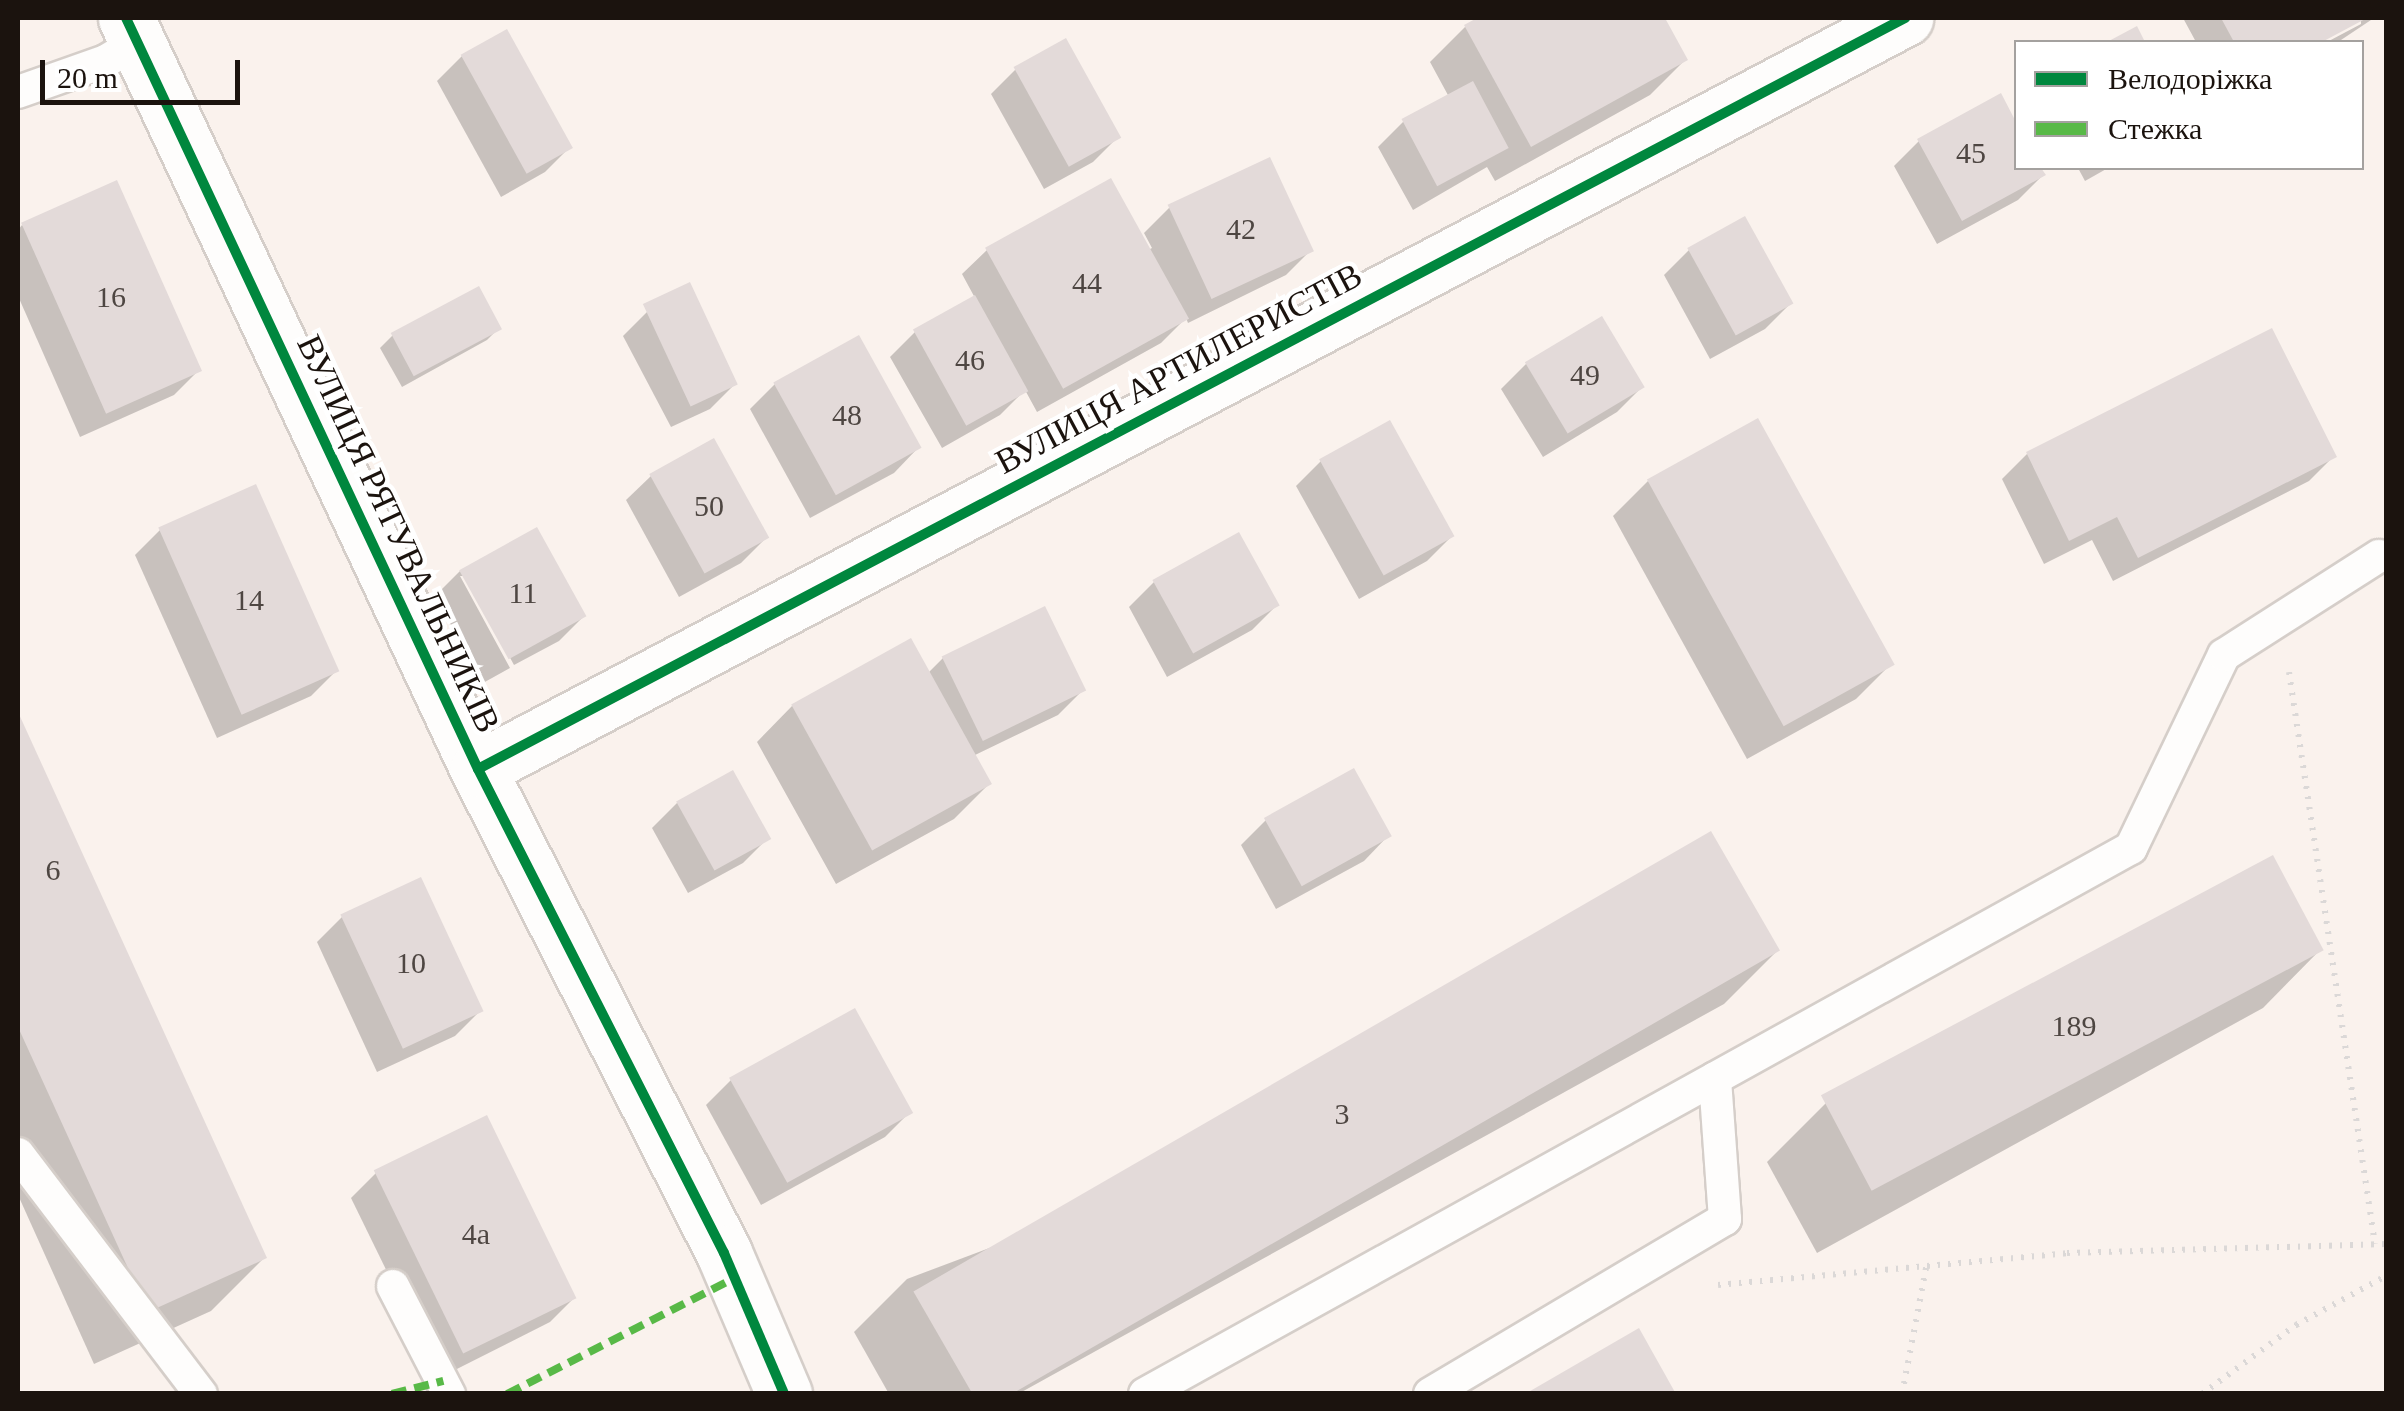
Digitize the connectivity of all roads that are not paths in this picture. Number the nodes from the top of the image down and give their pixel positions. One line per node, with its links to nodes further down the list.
1 (1905, 18): 5 (street, ВУЛИЦЯ АРТИЛЕРИСТІВ)
2 (132, 30): 3 (lane); 5 (street, ВУЛИЦЯ РЯТУВАЛЬНИКІВ)
3 (18, 92)
4 (2379, 556): 6 (lane)
5 (478, 768): 11 (street, ВУЛИЦЯ РЯТУВАЛЬНИКІВ)
6 (1715, 1078): 12 (lane); 13 (lane)
7 (18, 1154): 9 (lane)
8 (393, 1286): 10 (lane)
9 (201, 1394)
10 (449, 1394)
11 (784, 1394)
12 (1145, 1394)
13 (1430, 1394)

